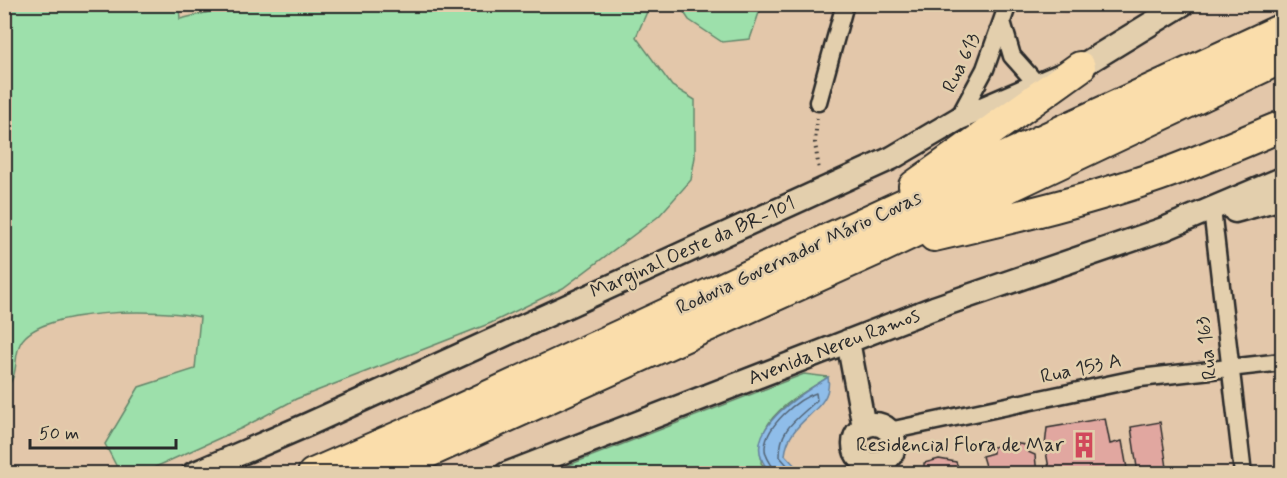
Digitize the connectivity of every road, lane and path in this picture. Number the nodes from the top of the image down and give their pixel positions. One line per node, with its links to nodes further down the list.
1 (845, 4): 9 (street)
2 (1008, 4): 4 (street, Rua 613)
3 (1183, 4): 7 (main road, Marginal Oeste da BR-101)
4 (1003, 25): 8 (street, Rua 613); 10 (street, Rua 613)
5 (1282, 29): 16 (highway, Rodovia Governador Mário Covas)
6 (1282, 58): 18 (highway, Rodovia Governador Mário Covas)
7 (1080, 67): 8 (main road, Marginal Oeste da BR-101); 16 (highway)
8 (1037, 84): 10 (main road, Marginal Oeste da BR-101)
9 (818, 102): 13 (path)
10 (958, 119): 13 (main road, Marginal Oeste da BR-101)
11 (1282, 126): 18 (highway)
12 (1282, 178): 17 (main road, Avenida Nereu Ramos)
13 (825, 188): 25 (main road, Marginal Oeste da BR-101)
14 (1282, 198): 15 (main road, Avenida Nereu Ramos)
15 (1213, 218): 17 (main road, Avenida Nereu Ramos); 21 (street, Rua 163)
16 (857, 227): 26 (highway, Rodovia Governador Mário Covas)
17 (1164, 229): 19 (main road, Avenida Nereu Ramos)
18 (878, 249): 27 (highway, Rodovia Governador Mário Covas)
19 (848, 341): 22 (main road); 28 (main road, Avenida Nereu Ramos)
20 (1282, 362): 21 (street, Rua 153 A)
21 (1231, 368): 23 (street, Rua 153 A); 29 (street, Rua 163)
22 (864, 426): 23 (main road); 24 (main road)
23 (889, 431): 24 (main road)
24 (865, 468)
25 (193, 474)
26 (313, 474)
27 (380, 474)
28 (506, 474)
29 (1243, 474)

